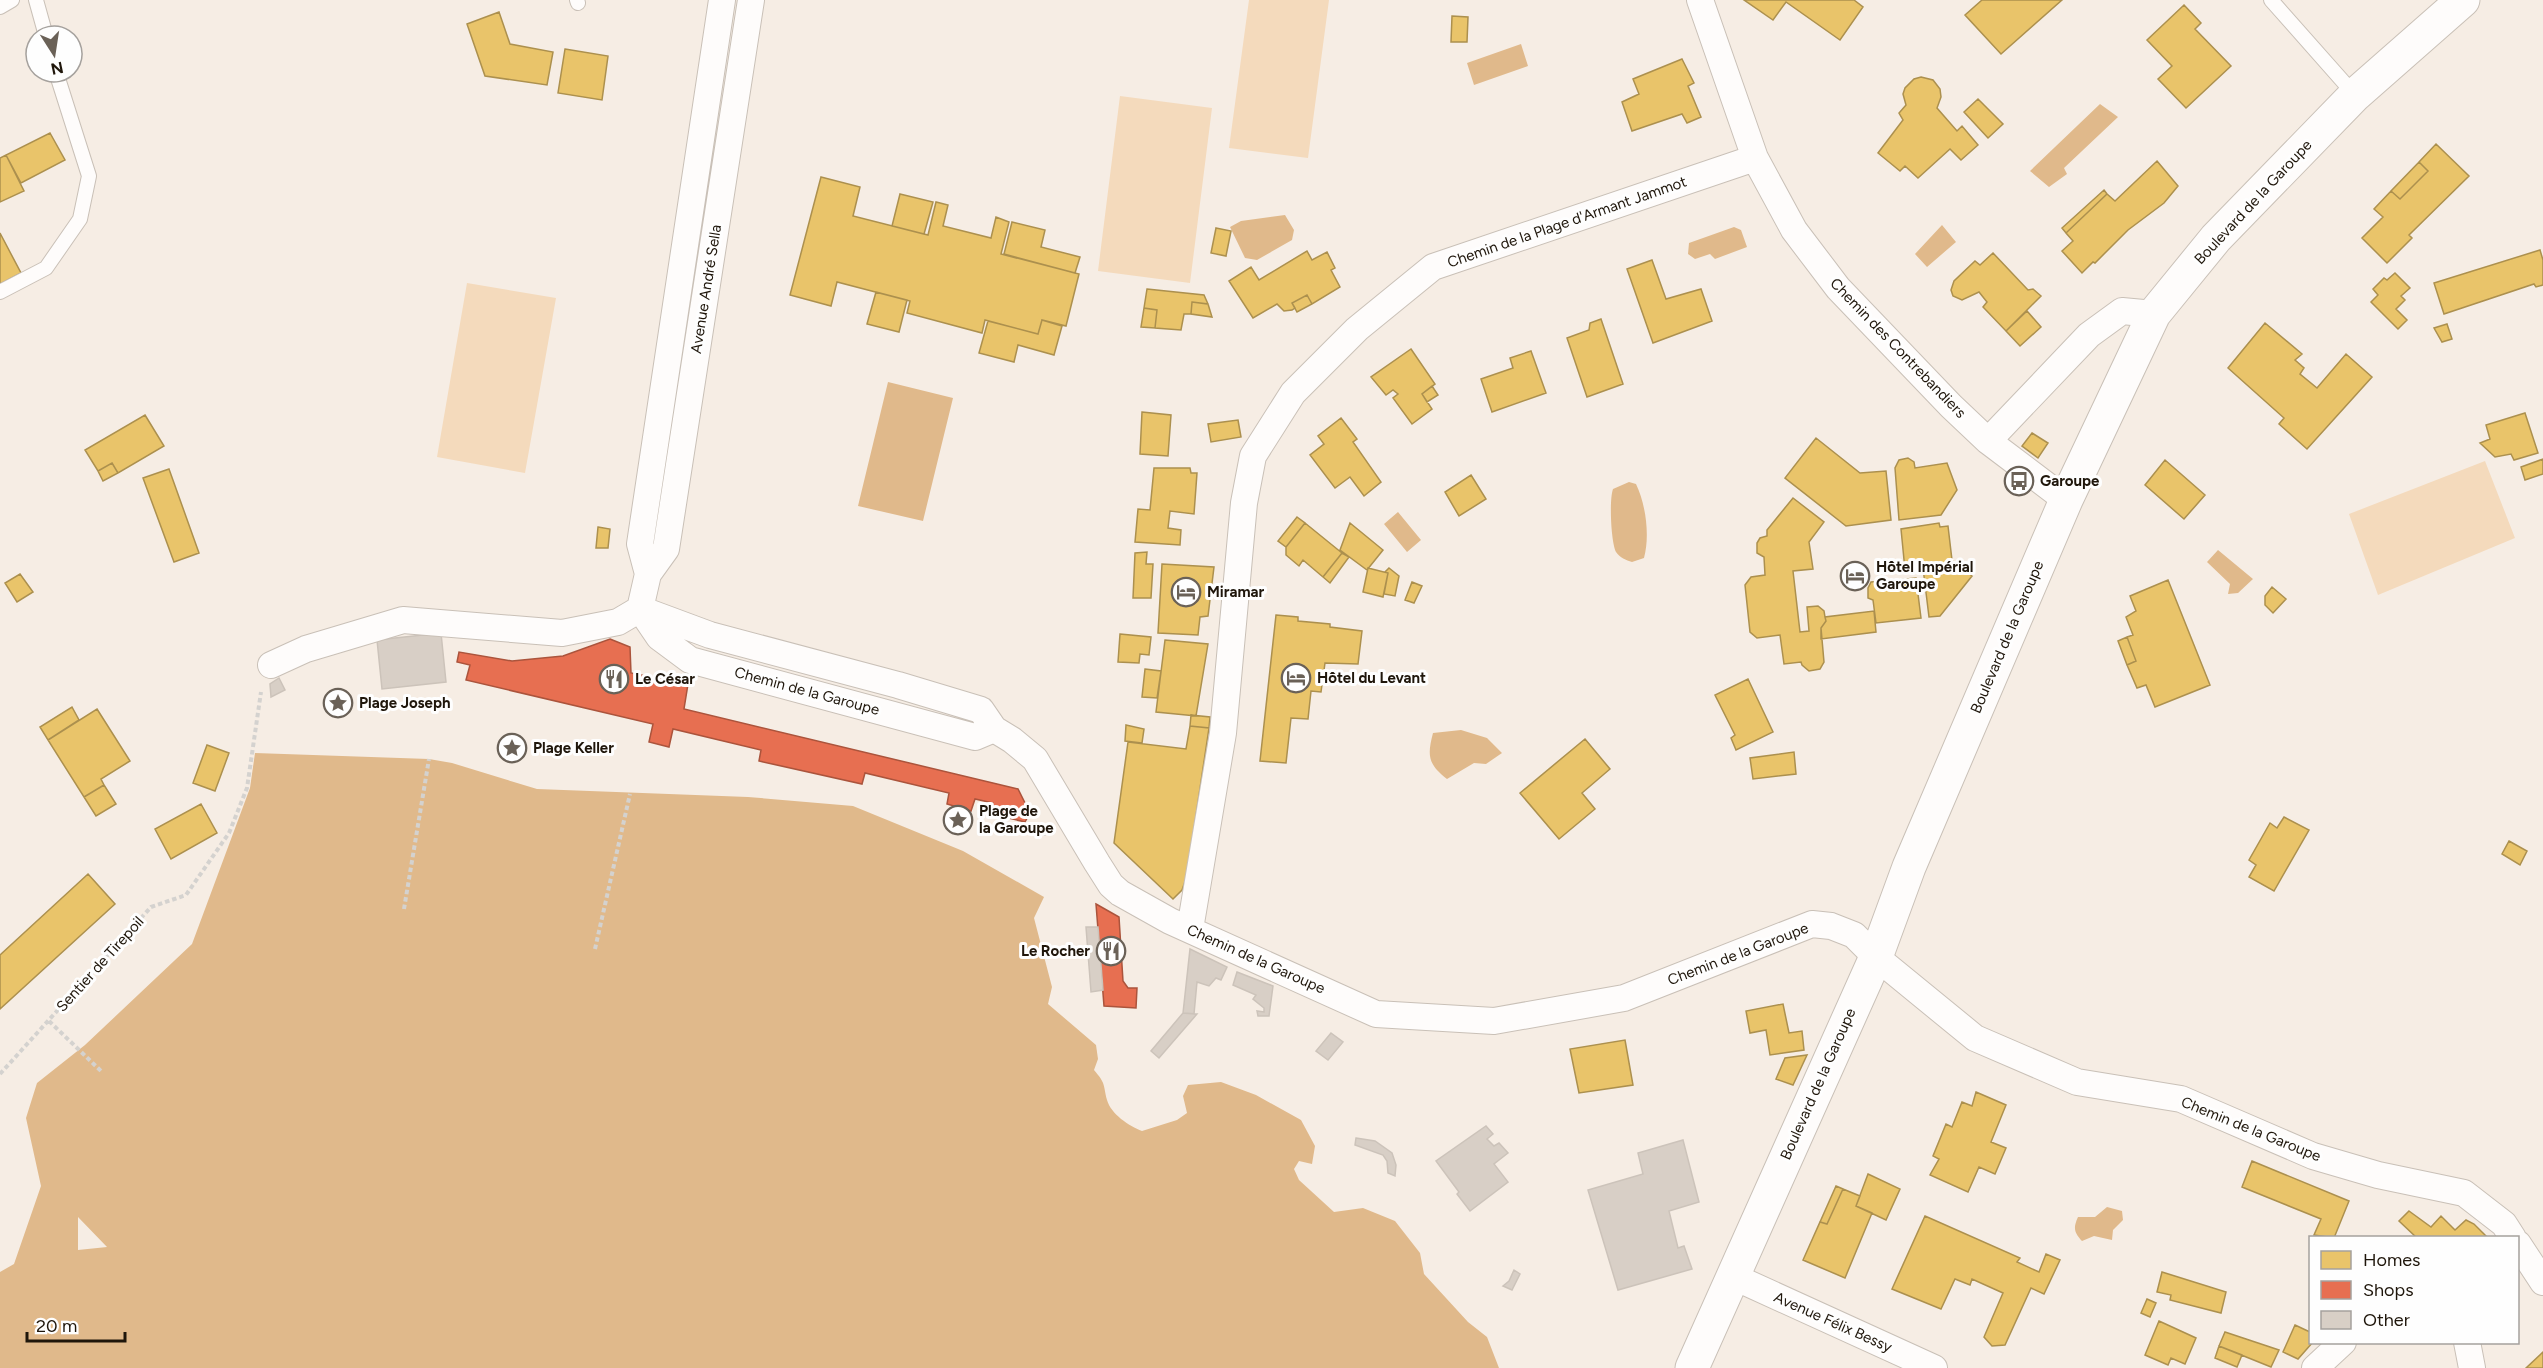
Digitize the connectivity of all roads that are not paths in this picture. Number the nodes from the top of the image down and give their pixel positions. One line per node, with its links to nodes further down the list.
1 (12, 0): 8 (lane)
2 (36, 0): 9 (lane)
3 (722, 0): 17 (street, Avenue André Sella)
4 (751, 0): 17 (street, Avenue André Sella)
5 (1700, 0): 12 (street, Chemin des Contrebandiers)
6 (2271, 0): 11 (lane)
7 (2463, 0): 11 (street, Boulevard de la Garoupe)
8 (0, 7)
9 (43, 24)
10 (60, 84): 13 (lane)
11 (2355, 95): 14 (street, Boulevard de la Garoupe)
12 (1755, 158): 15 (street, Chemin des Contrebandiers); 20 (street, Chemin de la Plage d'Armant Jammot)
13 (0, 292)
14 (2154, 314): 15 (street); 16 (street, Boulevard de la Garoupe)
15 (1988, 441): 16 (street, Chemin des Contrebandiers)
16 (2066, 500): 21 (street, Boulevard de la Garoupe)
17 (648, 574): 18 (street, Avenue André Sella)
18 (640, 609): 19 (street); 20 (street, Chemin de la Garoupe)
19 (272, 665)
20 (1190, 929): 21 (street, Chemin de la Garoupe)
21 (1876, 957): 22 (street, Chemin de la Garoupe); 24 (street, Boulevard de la Garoupe)
22 (2512, 1236)
23 (2519, 1247): 25 (street)
24 (1732, 1276): 28 (street, Boulevard de la Garoupe); 29 (street, Avenue Félix Bessy)
25 (2543, 1282)
26 (2341, 1344): 30 (street)
27 (2467, 1344): 31 (street)
28 (1692, 1368)
29 (1934, 1368)
30 (2315, 1368)
31 (2472, 1368)

